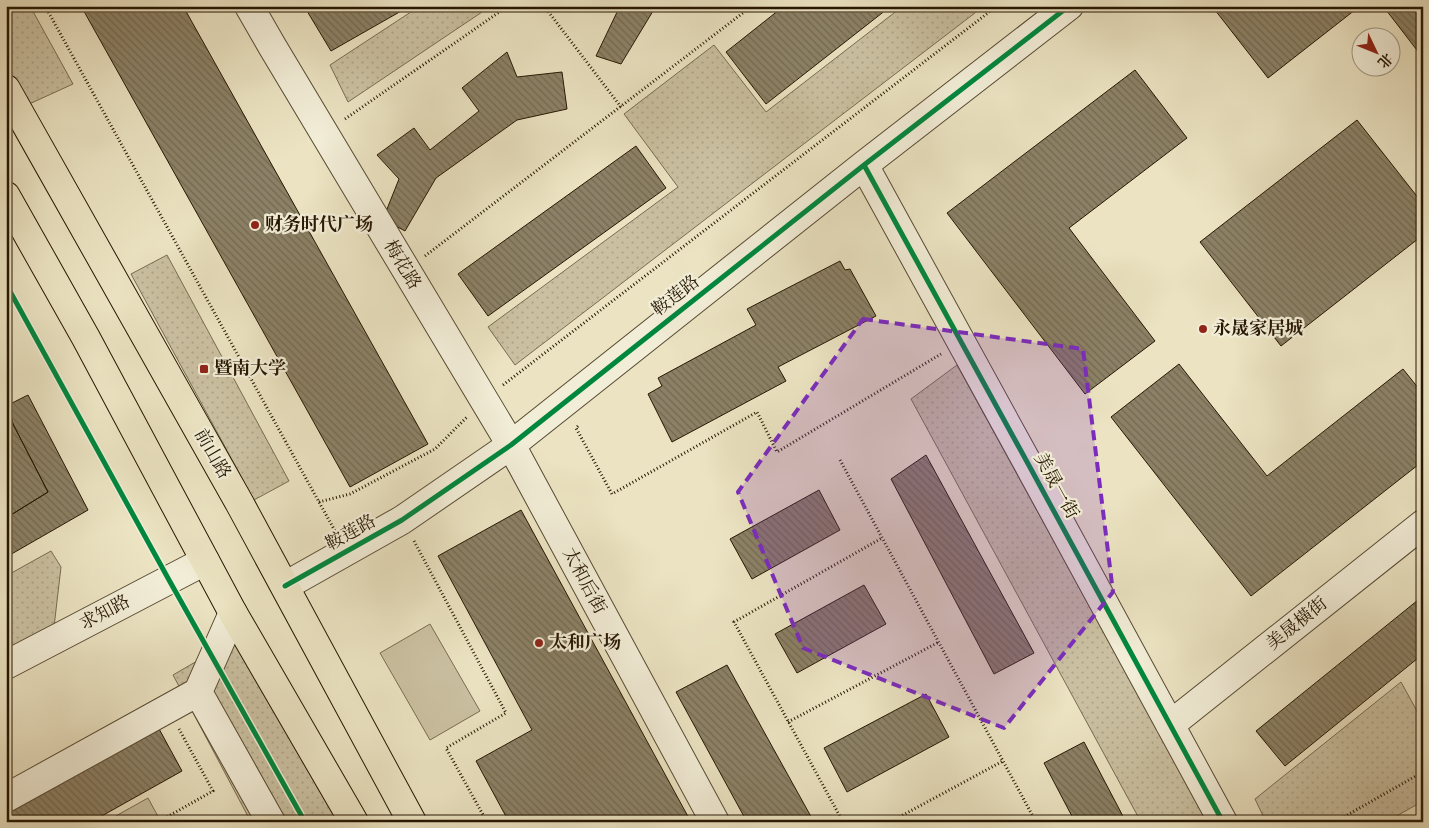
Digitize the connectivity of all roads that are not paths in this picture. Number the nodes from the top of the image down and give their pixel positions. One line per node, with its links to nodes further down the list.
1 (250, 6): 6 (street, 梅花路)
2 (1069, 6): 4 (street, 鞍莲路)
3 (6, 89): 9 (main road, 前山路)
4 (864, 165): 6 (street, 鞍莲路); 13 (street, 美晟一街)
5 (6, 196): 8 (main road)
6 (511, 445): 9 (street, 鞍莲路); 18 (street, 太和后街)
7 (1423, 524): 13 (street, 美晟橫街)
8 (205, 561): 10 (main road); 11 (street, 求知路)
9 (285, 586): 17 (main road, 前山路)
10 (233, 613): 12 (street); 16 (main road)
11 (6, 665)
12 (198, 692): 14 (street); 15 (street)
13 (1170, 725): 19 (street, 美晟一街)
14 (6, 798)
15 (271, 822)
16 (354, 822)
17 (412, 822)
18 (715, 822)
19 (1224, 822)

